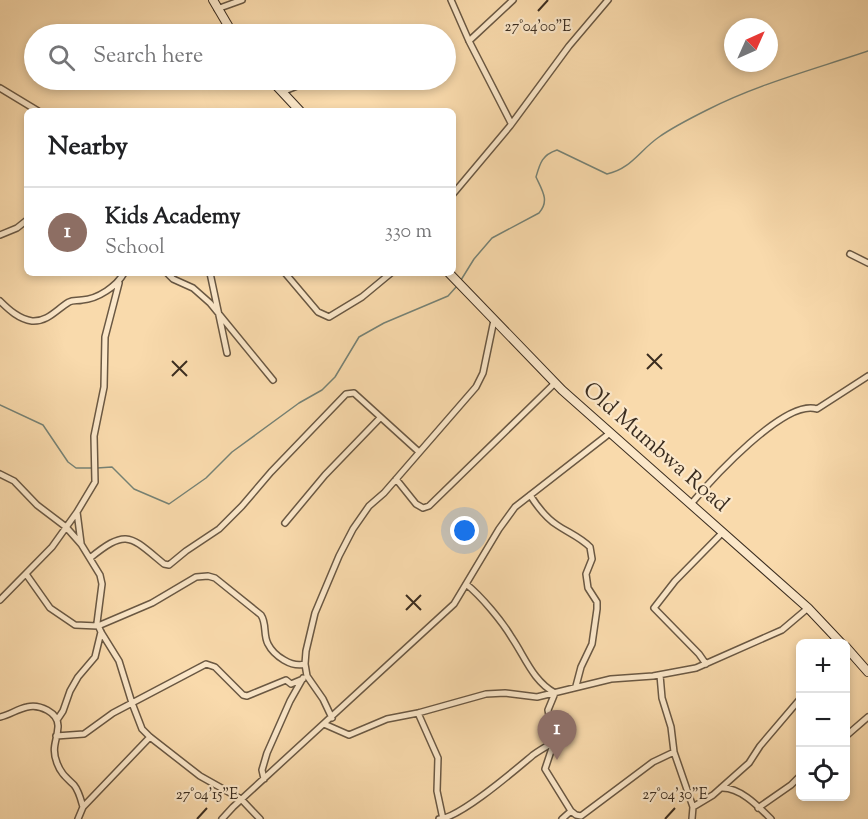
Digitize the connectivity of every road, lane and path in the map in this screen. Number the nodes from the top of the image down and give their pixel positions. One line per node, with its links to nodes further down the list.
1 (213, 0): 6 (main road)
2 (242, 0): 6 (street)
3 (451, 0): 8 (street)
4 (513, 0): 8 (street)
5 (608, 0): 14 (street)
6 (217, 9): 7 (main road)
7 (227, 24)
8 (469, 41): 14 (street)
9 (0, 88): 12 (street)
10 (287, 90): 11 (street)
11 (282, 92): 13 (main road)
12 (33, 108)
13 (297, 108)
14 (512, 123): 15 (street)
15 (456, 190)
16 (24, 222): 17 (street)
17 (0, 235)
18 (850, 254): 19 (street)
19 (868, 263)
20 (116, 276): 27 (street)
21 (122, 276): 27 (street)
22 (170, 276): 29 (street)
23 (211, 276): 29 (street)
24 (288, 276): 25 (street)
25 (387, 276)
26 (452, 276): 30 (main road, Old Mumbwa Road)
27 (119, 281): 28 (street); 42 (street)
28 (0, 302)
29 (218, 314): 31 (street); 33 (street)
30 (494, 320): 34 (main road, Old Mumbwa Road); 37 (street)
31 (227, 353)
32 (868, 376): 41 (street)
33 (273, 380)
34 (555, 383): 36 (main road, Old Mumbwa Road); 39 (street)
35 (380, 418): 37 (street); 43 (street); 47 (street)
36 (610, 433): 40 (street); 41 (main road, Old Mumbwa Road)
37 (419, 452): 39 (street)
38 (0, 474): 44 (street)
39 (396, 480): 55 (street)
40 (530, 495): 49 (street); 60 (street)
41 (691, 504): 45 (main road, Old Mumbwa Road)
42 (77, 512): 44 (street); 46 (street)
43 (285, 523)
44 (66, 527): 46 (street); 48 (street)
45 (723, 532): 51 (main road, Old Mumbwa Road); 56 (street)
46 (81, 544): 47 (street)
47 (90, 558): 52 (street)
48 (26, 574): 50 (street); 52 (street)
49 (466, 584): 61 (street); 67 (street)
50 (0, 600)
51 (808, 608): 53 (main road, Old Mumbwa Road); 56 (street)
52 (99, 629): 55 (street); 62 (street); 68 (street)
53 (837, 639)
54 (850, 652): 57 (main road, Old Mumbwa Road)
55 (305, 664): 59 (street)
56 (706, 664): 58 (street)
57 (868, 672)
58 (660, 675): 60 (street); 74 (street)
59 (305, 677): 62 (street); 67 (street); 75 (street)
60 (576, 686): 61 (street)
61 (555, 693): 64 (street); 73 (street)
62 (132, 703): 71 (street); 72 (street)
63 (796, 705): 77 (street)
64 (418, 713): 69 (street); 86 (street)
65 (0, 717): 68 (street)
66 (868, 717): 70 (street)
67 (332, 718): 69 (street)
68 (57, 720): 71 (street)
69 (324, 724): 75 (street)
70 (850, 733)
71 (56, 736): 79 (street)
72 (150, 737): 78 (street); 79 (street)
73 (554, 742): 82 (street); 86 (street)
74 (674, 752): 80 (street); 82 (street)
75 (264, 779): 78 (street)
76 (796, 780): 81 (street)
77 (721, 789): 80 (street); 81 (street)
78 (241, 799): 84 (street); 85 (street)
79 (83, 807): 83 (street)
80 (693, 807): 88 (street)
81 (758, 808): 89 (street)
82 (571, 811): 87 (street)
83 (78, 819)
84 (222, 819)
85 (260, 819)
86 (442, 819)
87 (562, 819)
88 (692, 819)
89 (771, 819)

